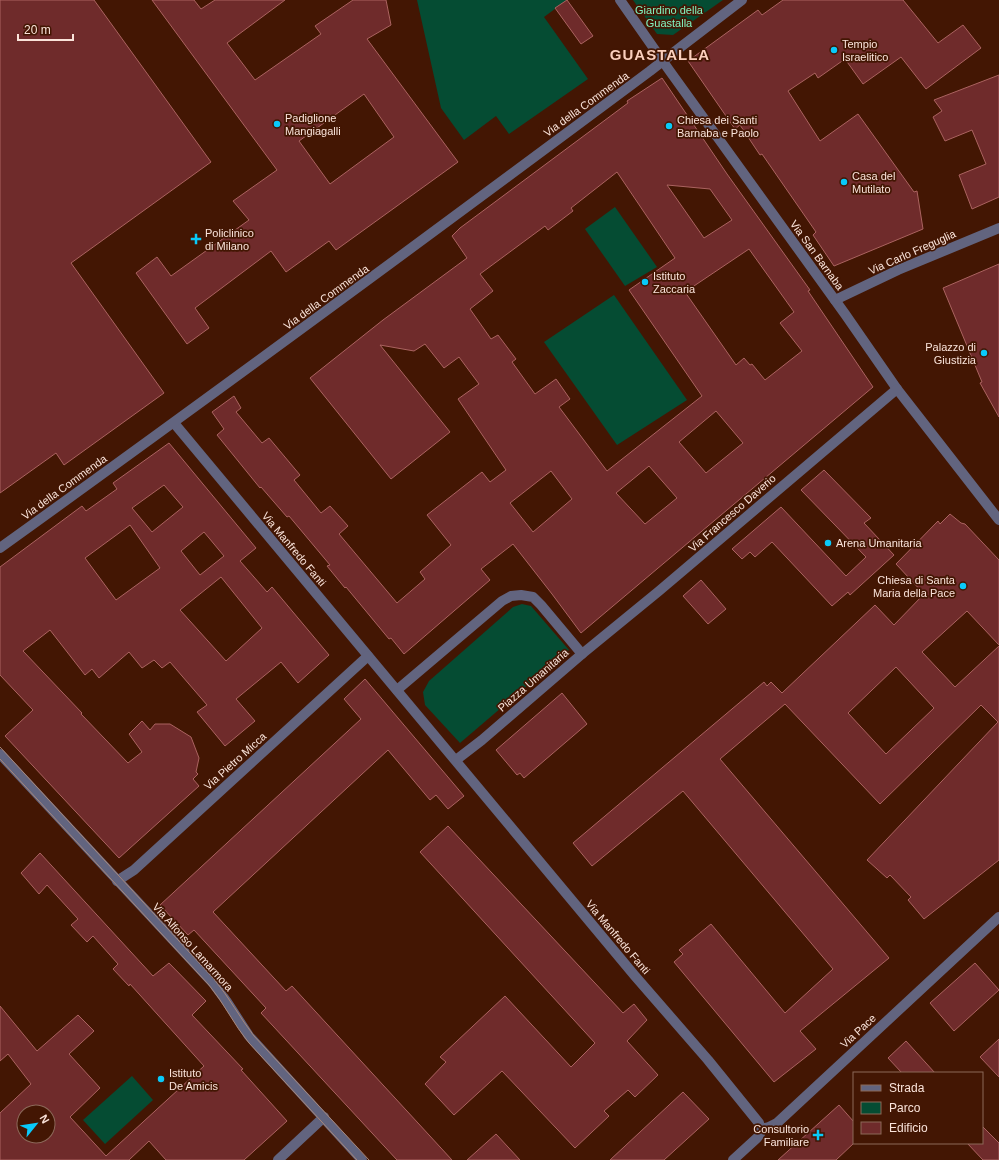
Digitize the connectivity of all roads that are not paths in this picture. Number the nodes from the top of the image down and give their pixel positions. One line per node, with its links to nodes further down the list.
1 (620, 0): 3 (street, Via San Barnaba)
2 (742, 0): 3 (street, Via della Commenda)
3 (663, 61): 5 (street, Via San Barnaba); 7 (street, Via della Commenda)
4 (999, 228): 5 (street, Via Carlo Freguglia)
5 (835, 300): 6 (street, Via San Barnaba)
6 (897, 389): 8 (street, Via San Barnaba); 10 (street, Via Francesco Daverio)
7 (174, 423): 9 (street, Via della Commenda); 11 (street, Via Manfredo Fanti)
8 (999, 520)
9 (0, 548)
10 (582, 654): 12 (street, Piazza Umanitaria); 14 (street, Piazza Umanitaria)
11 (368, 656): 12 (street, Via Manfredo Fanti); 15 (street, Via Pietro Micca)
12 (397, 690): 14 (street)
13 (0, 754): 15 (street, Via Alfonso Lamarmora)
14 (456, 760): 18 (street, Via Manfredo Fanti)
15 (117, 881): 17 (street, Via Alfonso Lamarmora)
16 (999, 917): 18 (street, Via Pace)
17 (324, 1118): 19 (street); 20 (street, Via Alfonso Lamarmora)
18 (761, 1129): 21 (street)
19 (278, 1160)
20 (362, 1160)
21 (733, 1160)

